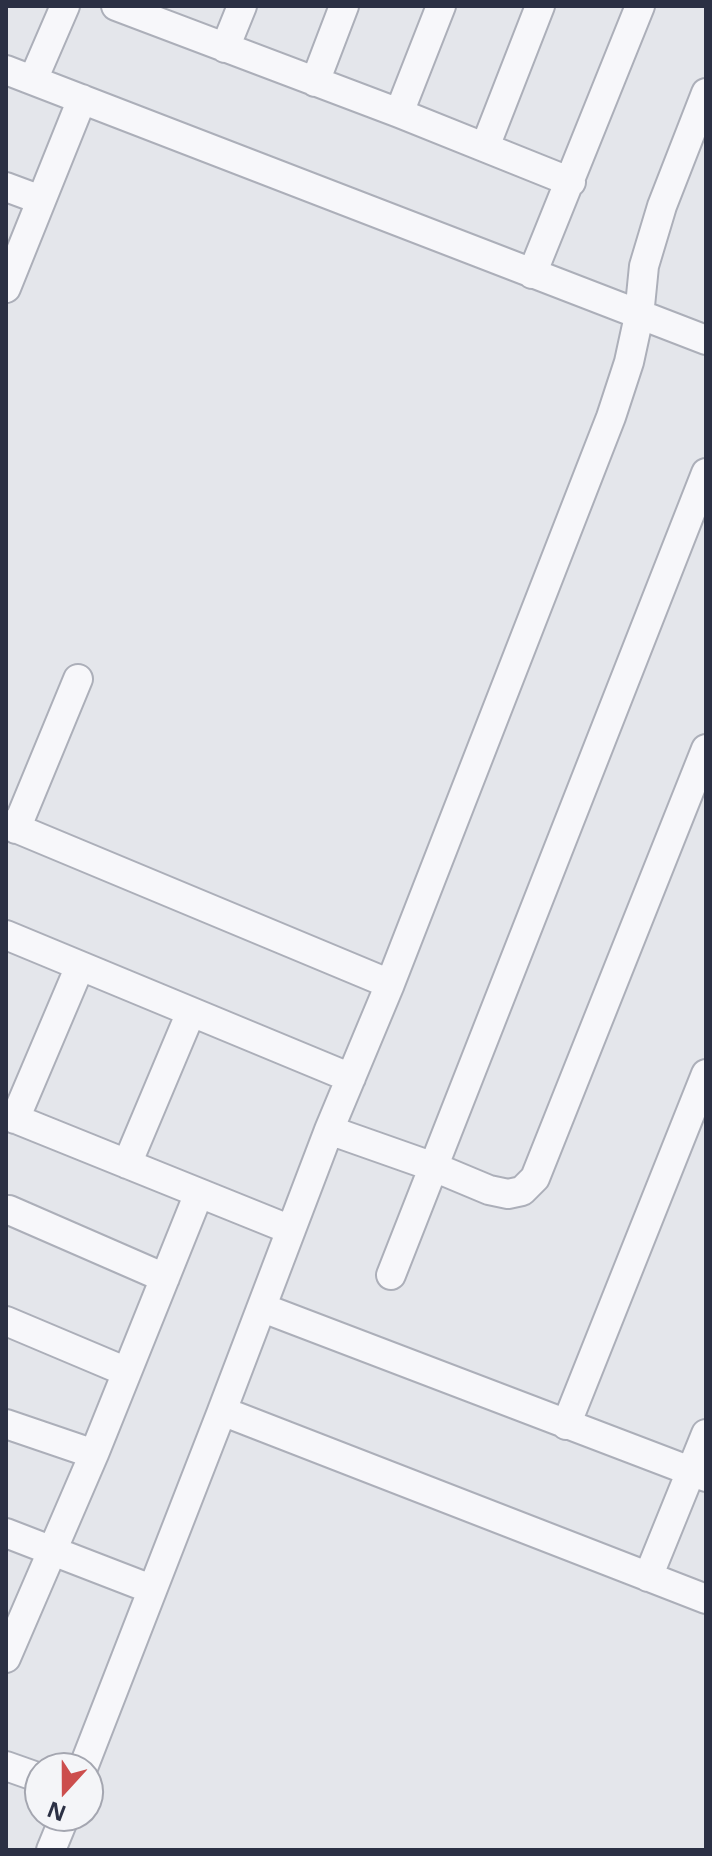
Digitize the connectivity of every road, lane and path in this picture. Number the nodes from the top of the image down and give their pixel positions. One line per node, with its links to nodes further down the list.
1 (65, 6): 11 (street)
2 (116, 6): 8 (street)
3 (242, 6): 9 (street)
4 (344, 6): 12 (street)
5 (441, 6): 15 (street)
6 (540, 6): 16 (street)
7 (640, 6): 17 (street)
8 (149, 12): 9 (street)
9 (225, 48): 12 (street)
10 (6, 70): 11 (street)
11 (33, 80): 14 (street)
12 (315, 82): 15 (street)
13 (706, 93): 22 (street)
14 (82, 99): 19 (street); 20 (street)
15 (399, 113): 16 (street)
16 (485, 147): 17 (street)
17 (571, 182): 20 (street)
18 (6, 187): 19 (street)
19 (41, 200): 21 (street)
20 (532, 274): 22 (street)
21 (6, 288)
22 (639, 316): 23 (street); 30 (street)
23 (706, 340)
24 (706, 473): 37 (street)
25 (78, 679): 27 (street)
26 (706, 749): 37 (street)
27 (11, 827): 30 (street)
28 (6, 935): 29 (street)
29 (80, 966): 31 (street); 34 (street)
30 (390, 984): 33 (street)
31 (191, 1012): 33 (street); 36 (street)
32 (706, 1074): 48 (street)
33 (351, 1078): 35 (street)
34 (10, 1117): 36 (street)
35 (329, 1130): 37 (street); 40 (street)
36 (127, 1164): 38 (street)
37 (434, 1167): 41 (street)
38 (199, 1193): 40 (street); 42 (street)
39 (9, 1210): 42 (street)
40 (291, 1230): 43 (street)
41 (391, 1275)
42 (165, 1278): 45 (street)
43 (263, 1308): 46 (street); 48 (street)
44 (6, 1321): 45 (street)
45 (127, 1372): 50 (street)
46 (222, 1411): 54 (street); 55 (street)
47 (6, 1424): 50 (street)
48 (566, 1425): 51 (street)
49 (706, 1434): 51 (street)
50 (94, 1454): 53 (street)
51 (699, 1474): 54 (street)
52 (6, 1533): 53 (street)
53 (52, 1549): 55 (street); 57 (street)
54 (648, 1577): 56 (street)
55 (151, 1589): 58 (street)
56 (706, 1599)
57 (6, 1658)
58 (89, 1752)

